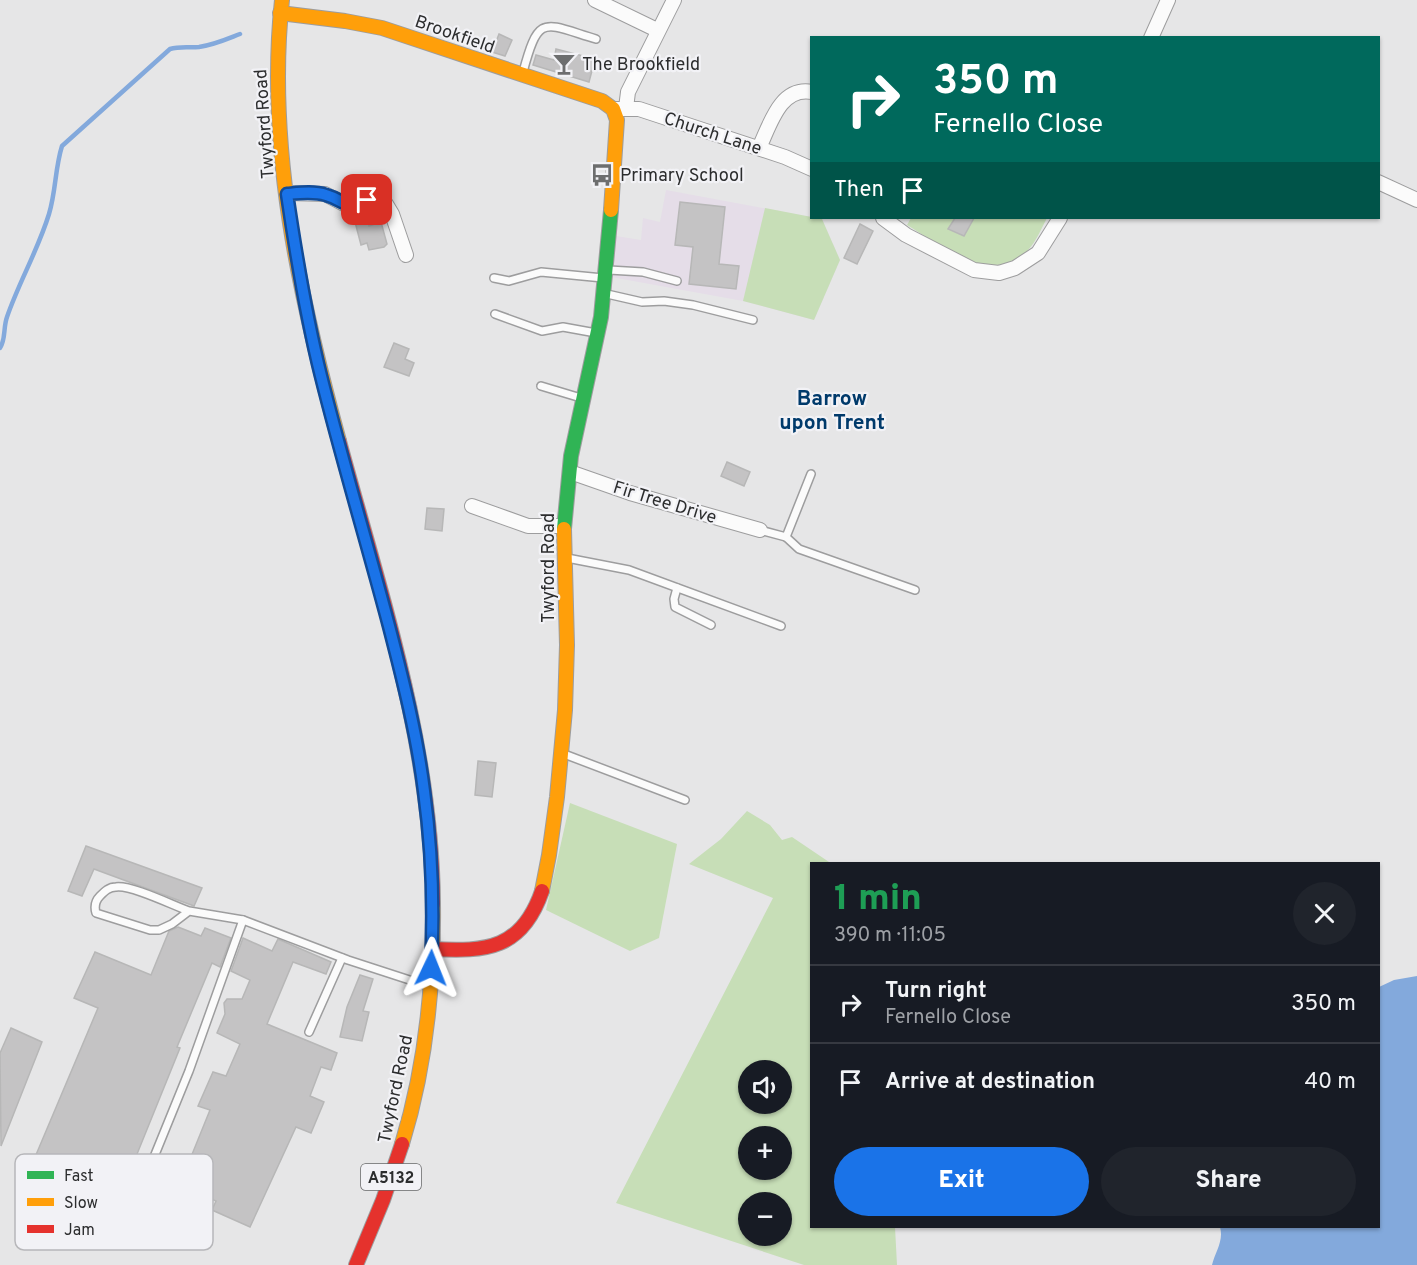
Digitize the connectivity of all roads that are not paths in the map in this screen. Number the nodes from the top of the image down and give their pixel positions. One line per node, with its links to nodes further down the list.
1 (595, 0): 5 (street)
2 (674, 0): 5 (street)
3 (1167, 0): 6 (street)
4 (281, 7): 8 (main road, Brookfield); 14 (main road, Twyford Road / A5132)
5 (657, 30): 10 (street)
6 (1152, 36)
7 (596, 39): 8 (lane)
8 (522, 74): 10 (main road, Brookfield)
9 (810, 92): 11 (street)
10 (620, 109): 11 (street, Church Lane); 19 (main road, Twyford Road)
11 (759, 148): 12 (street, Church Lane)
12 (810, 169)
13 (1380, 183): 15 (street)
14 (287, 194): 18 (street); 43 (main road, Twyford Road / A5132)
15 (1417, 200)
16 (884, 219): 17 (street)
17 (1059, 219)
18 (406, 255)
19 (606, 274): 20 (lane); 21 (lane); 22 (main road, Twyford Road)
20 (494, 278)
21 (677, 281)
22 (604, 293): 24 (lane); 25 (main road, Twyford Road)
23 (495, 314): 25 (lane)
24 (753, 320)
25 (599, 334): 27 (main road, Twyford Road)
26 (541, 386): 27 (lane)
27 (585, 399): 28 (main road, Twyford Road)
28 (570, 472): 31 (main road, Twyford Road); 32 (street, Fir Tree Drive)
29 (811, 474): 33 (lane)
30 (472, 506): 31 (street)
31 (564, 526): 34 (main road, Twyford Road)
32 (760, 530): 33 (lane)
33 (786, 537): 36 (lane)
34 (565, 558): 35 (lane); 39 (main road, Twyford Road)
35 (677, 588): 37 (lane); 38 (lane)
36 (915, 590)
37 (711, 625)
38 (781, 626)
39 (561, 753): 40 (lane); 43 (main road, Twyford Road)
40 (685, 800)
41 (189, 911): 41 (lane); 42 (lane)
42 (243, 920): 44 (lane); 47 (lane)
43 (432, 949): 45 (main road, Twyford Road / A5132)
44 (342, 958): 45 (lane); 46 (lane)
45 (430, 986): 48 (main road, Twyford Road / A5132)
46 (309, 1032)
47 (155, 1154)
48 (356, 1265)

